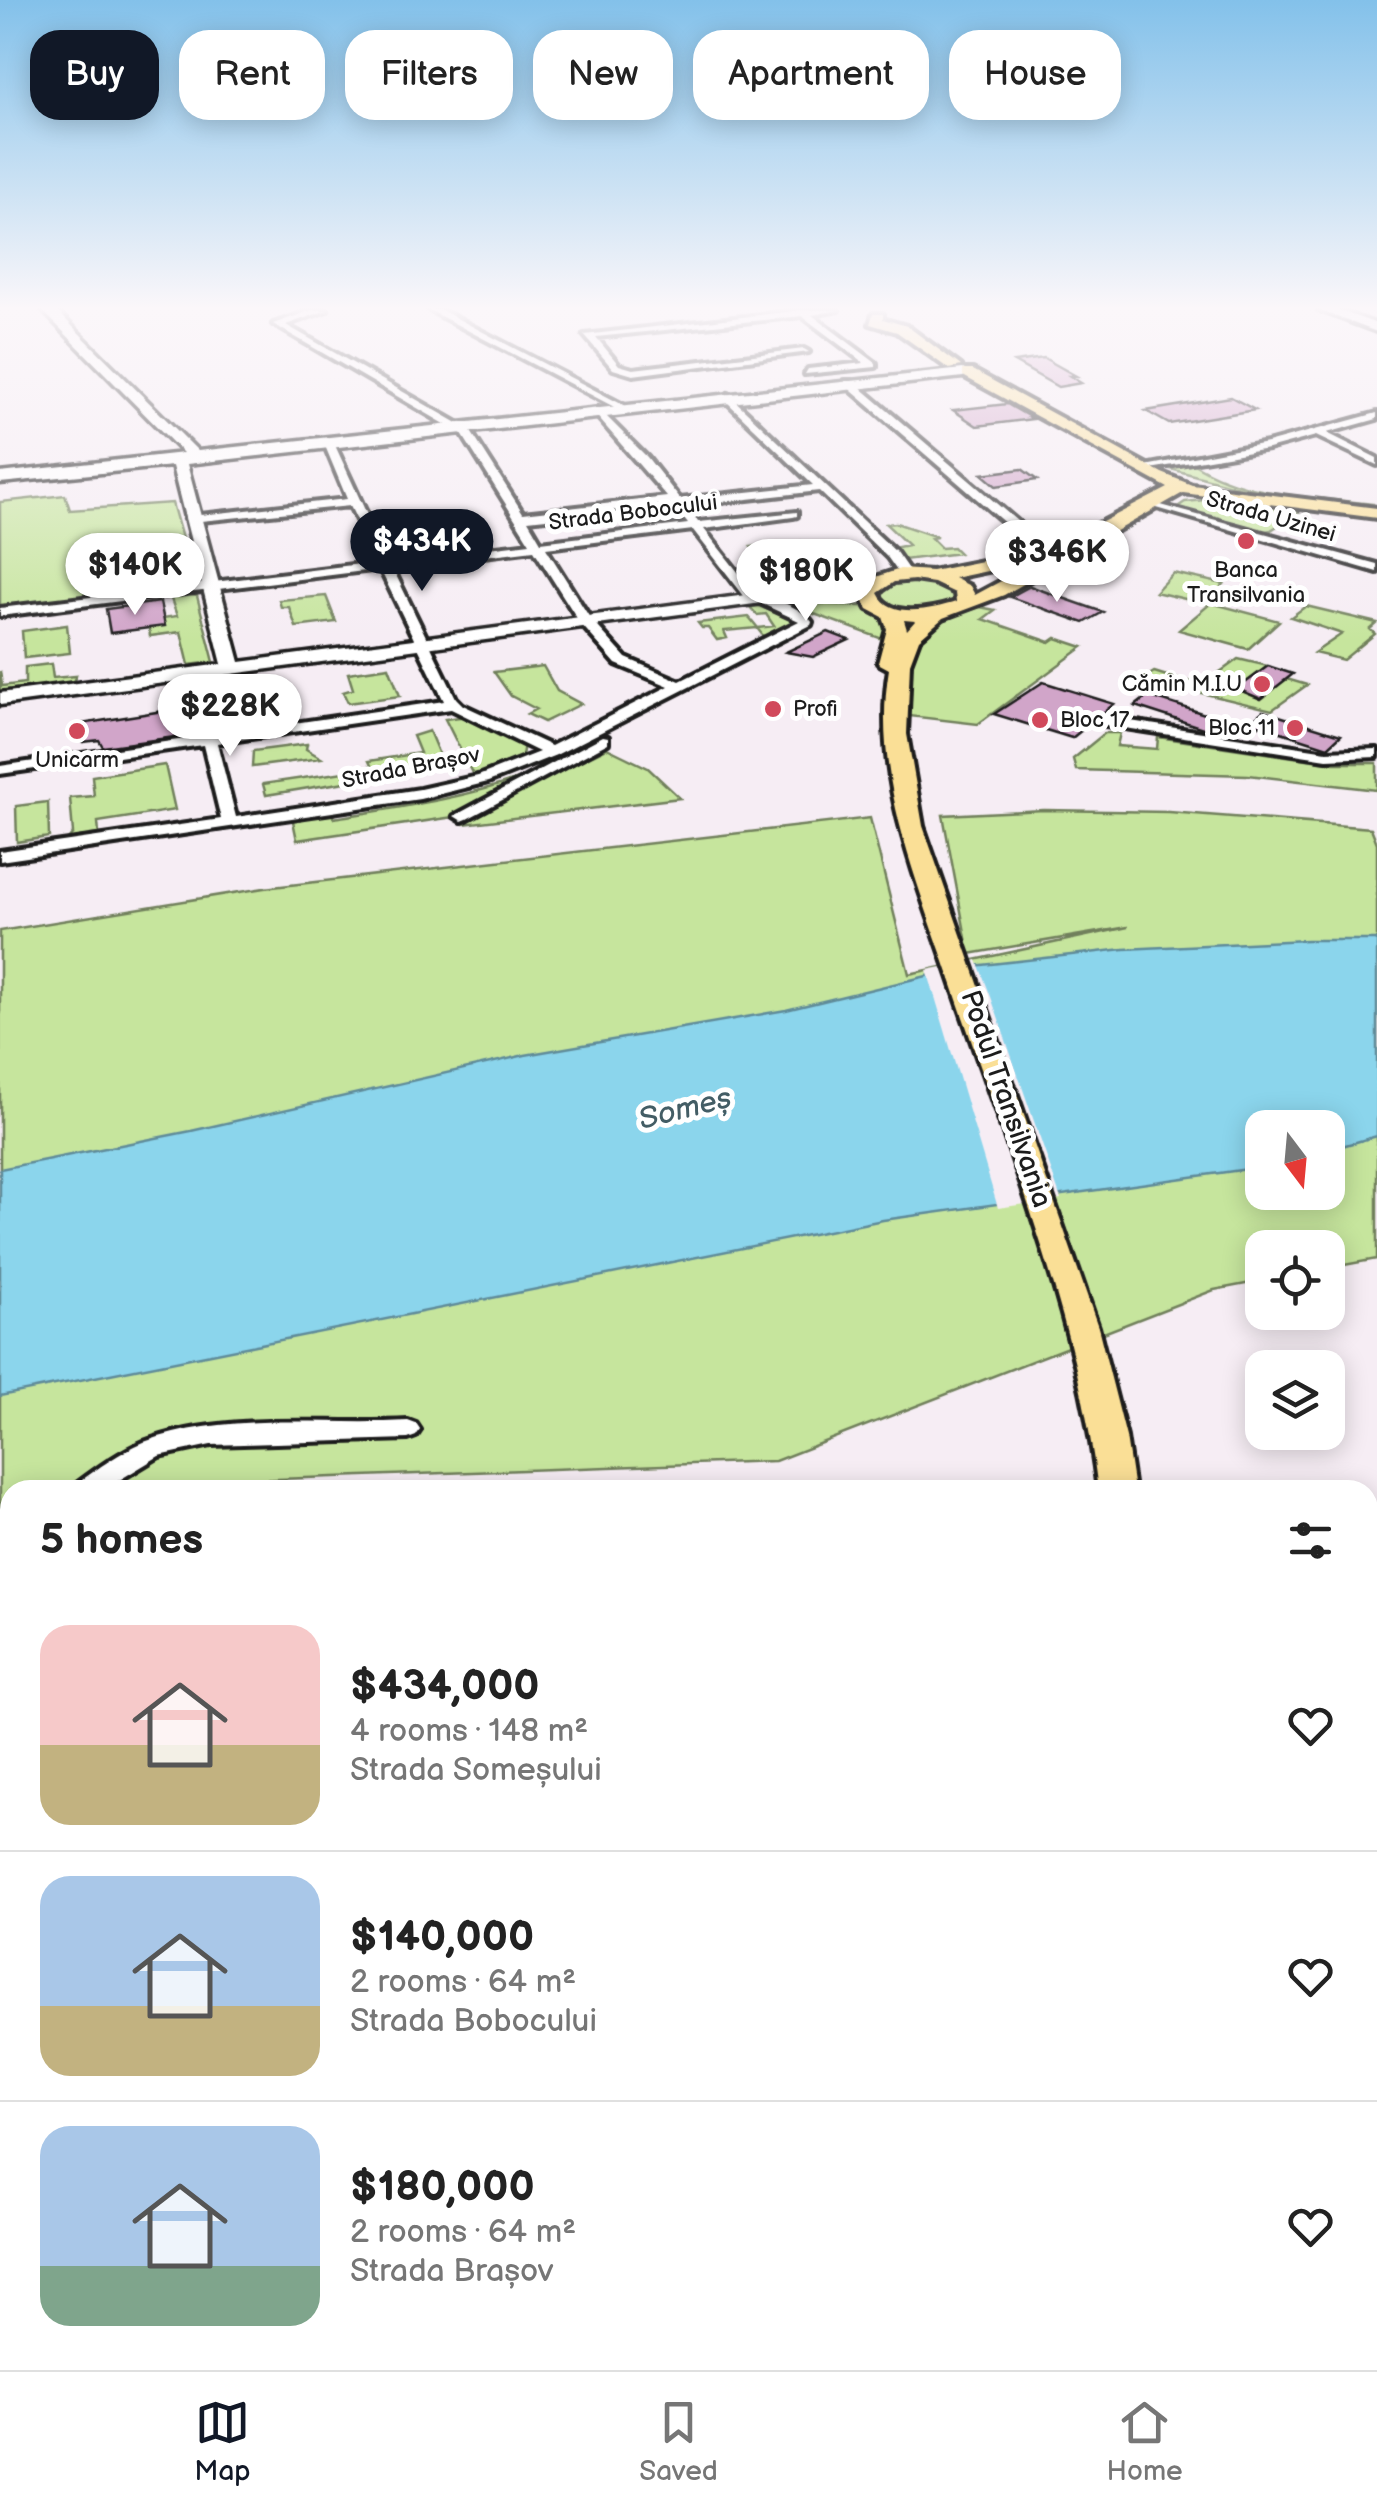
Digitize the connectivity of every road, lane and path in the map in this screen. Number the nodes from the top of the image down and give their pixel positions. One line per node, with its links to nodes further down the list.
1 (152, 421): 12 (main road)
2 (443, 421): 9 (street)
3 (512, 421): 9 (main road)
4 (606, 421): 20 (street)
5 (753, 421): 17 (street)
6 (893, 421): 28 (street)
7 (1059, 421): 14 (main road)
8 (1371, 421): 10 (street)
9 (454, 427): 11 (main road); 23 (street)
10 (1320, 434): 13 (street); 14 (street)
11 (328, 441): 12 (main road); 19 (street)
12 (186, 457): 15 (main road); 24 (main road)
13 (1377, 462)
14 (1138, 464): 16 (main road); 18 (main road)
15 (0, 478)
16 (1193, 487): 18 (main road); 21 (main road)
17 (823, 488): 20 (street); 31 (street)
18 (1159, 500): 26 (main road); 30 (street, Strada Uzinei)
19 (354, 502): 24 (street); 29 (street)
20 (676, 502): 23 (street); 25 (street)
21 (1377, 513)
22 (794, 514): 25 (street, Strada Bobocului)
23 (523, 517): 27 (street)
24 (191, 519): 34 (main road)
25 (694, 526): 27 (street, Strada Bobocului); 35 (street)
26 (1100, 531): 28 (main road); 36 (main road)
27 (540, 544): 29 (street, Strada Bobocului); 40 (street)
28 (1047, 553): 32 (main road)
29 (385, 564): 34 (street, Strada Bobocului); 41 (street)
30 (1377, 568)
31 (906, 575): 32 (main road); 33 (main road)
32 (932, 577): 36 (main road)
33 (875, 583): 35 (main road); 37 (main road)
34 (209, 586): 38 (street, Strada Bobocului); 42 (main road)
35 (751, 598): 37 (main road); 40 (main road); 43 (street, Strada Brașov)
36 (964, 605): 39 (main road)
37 (883, 609): 39 (main road); 46 (main road)
38 (0, 612)
39 (935, 616): 46 (main road)
40 (585, 620): 41 (main road); 43 (street)
41 (422, 642): 42 (main road); 45 (street)
42 (232, 668): 44 (main road)
43 (683, 687): 50 (street, Strada Brașov)
44 (0, 699)
45 (453, 704): 48 (street); 50 (street)
46 (892, 709): 58 (main road, Podul Transilvania); 59 (main road, Podul Transilvania)
47 (1104, 721): 51 (street)
48 (209, 740): 52 (street); 54 (street)
49 (603, 740): 53 (street)
50 (550, 752): 54 (street, Strada Brașov)
51 (1377, 753)
52 (0, 770)
53 (462, 816)
54 (229, 821): 55 (street, Strada Brașov)
55 (0, 856)
56 (408, 1430): 57 (street)
57 (98, 1480)
58 (1095, 1480)
59 (1115, 1480)

